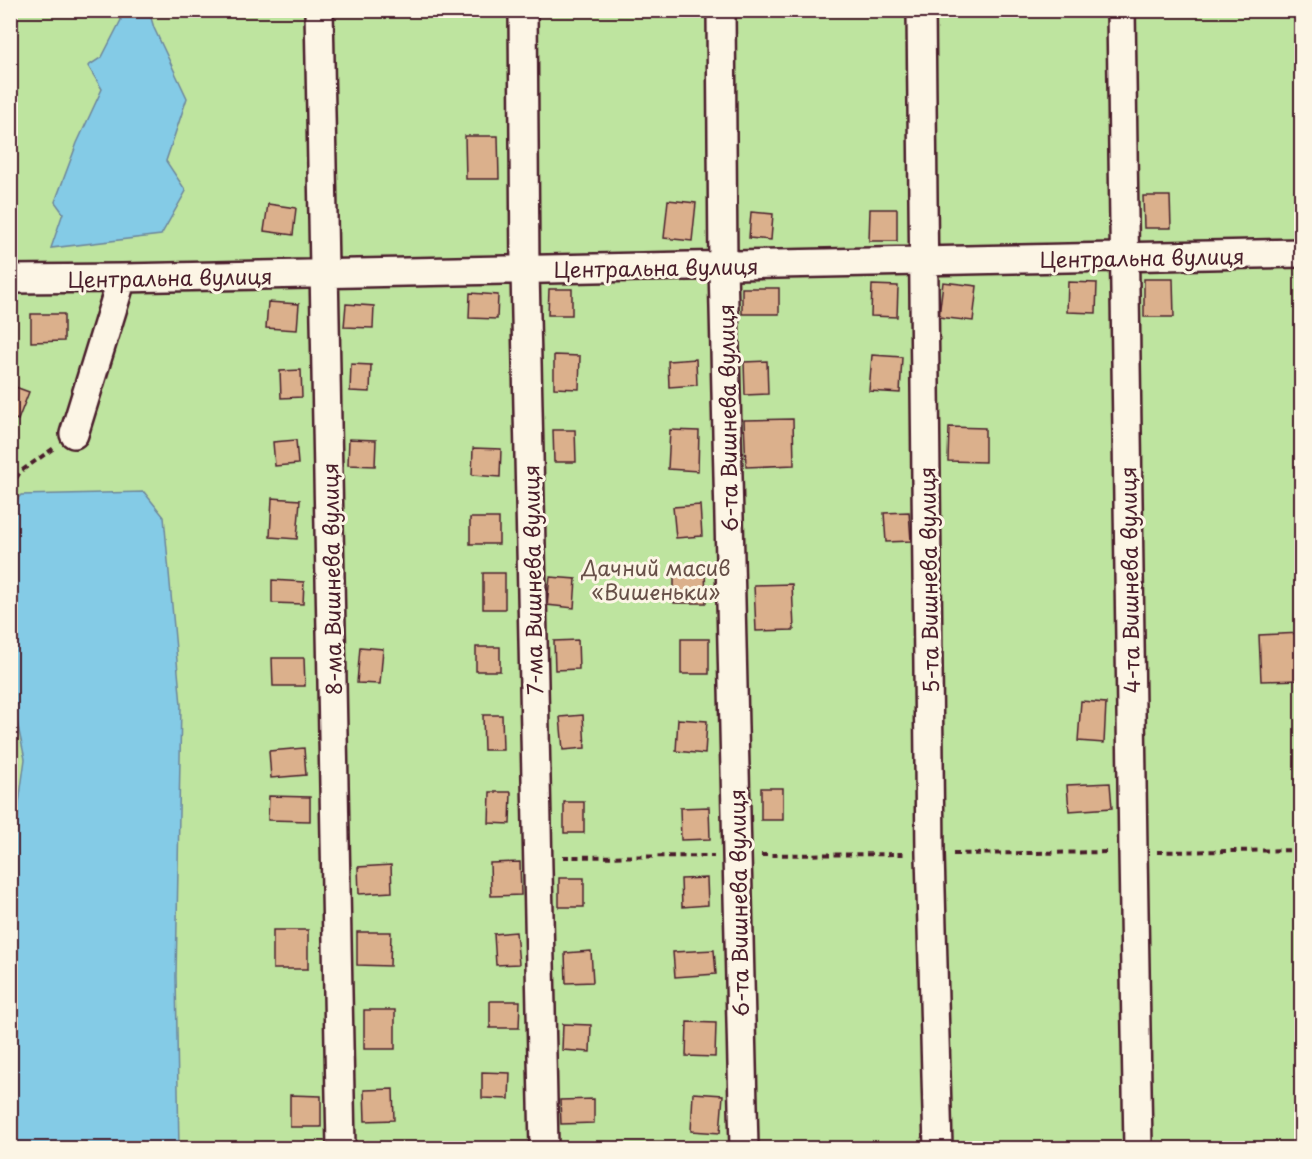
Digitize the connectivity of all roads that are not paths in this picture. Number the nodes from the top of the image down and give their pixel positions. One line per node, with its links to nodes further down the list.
1 (319, 10): 11 (street, 8-ма Вишнева вулиця)
2 (524, 10): 10 (street, 7-ма Вишнева вулиця)
3 (721, 10): 9 (street, 6-та Вишнева вулиця)
4 (921, 10): 8 (street, 5-та Вишнева вулиця)
5 (1121, 10): 7 (street, 4-та Вишнева вулиця)
6 (1302, 253): 7 (street, Центральна вулиця)
7 (1124, 257): 8 (street, Центральна вулиця); 19 (street, 4-та Вишнева вулиця)
8 (924, 261): 9 (street, Центральна вулиця); 18 (street, 5-та Вишнева вулиця)
9 (723, 266): 10 (street, Центральна вулиця); 17 (street, 6-та Вишнева вулиця)
10 (525, 270): 11 (street, Центральна вулиця); 16 (street, 7-ма Вишнева вулиця)
11 (325, 274): 13 (street, Центральна вулиця); 15 (street, 8-ма Вишнева вулиця)
12 (10, 279): 13 (street, Центральна вулиця)
13 (122, 279): 14 (street)
14 (74, 434)
15 (341, 1149)
16 (544, 1149)
17 (744, 1149)
18 (938, 1149)
19 (1138, 1149)

